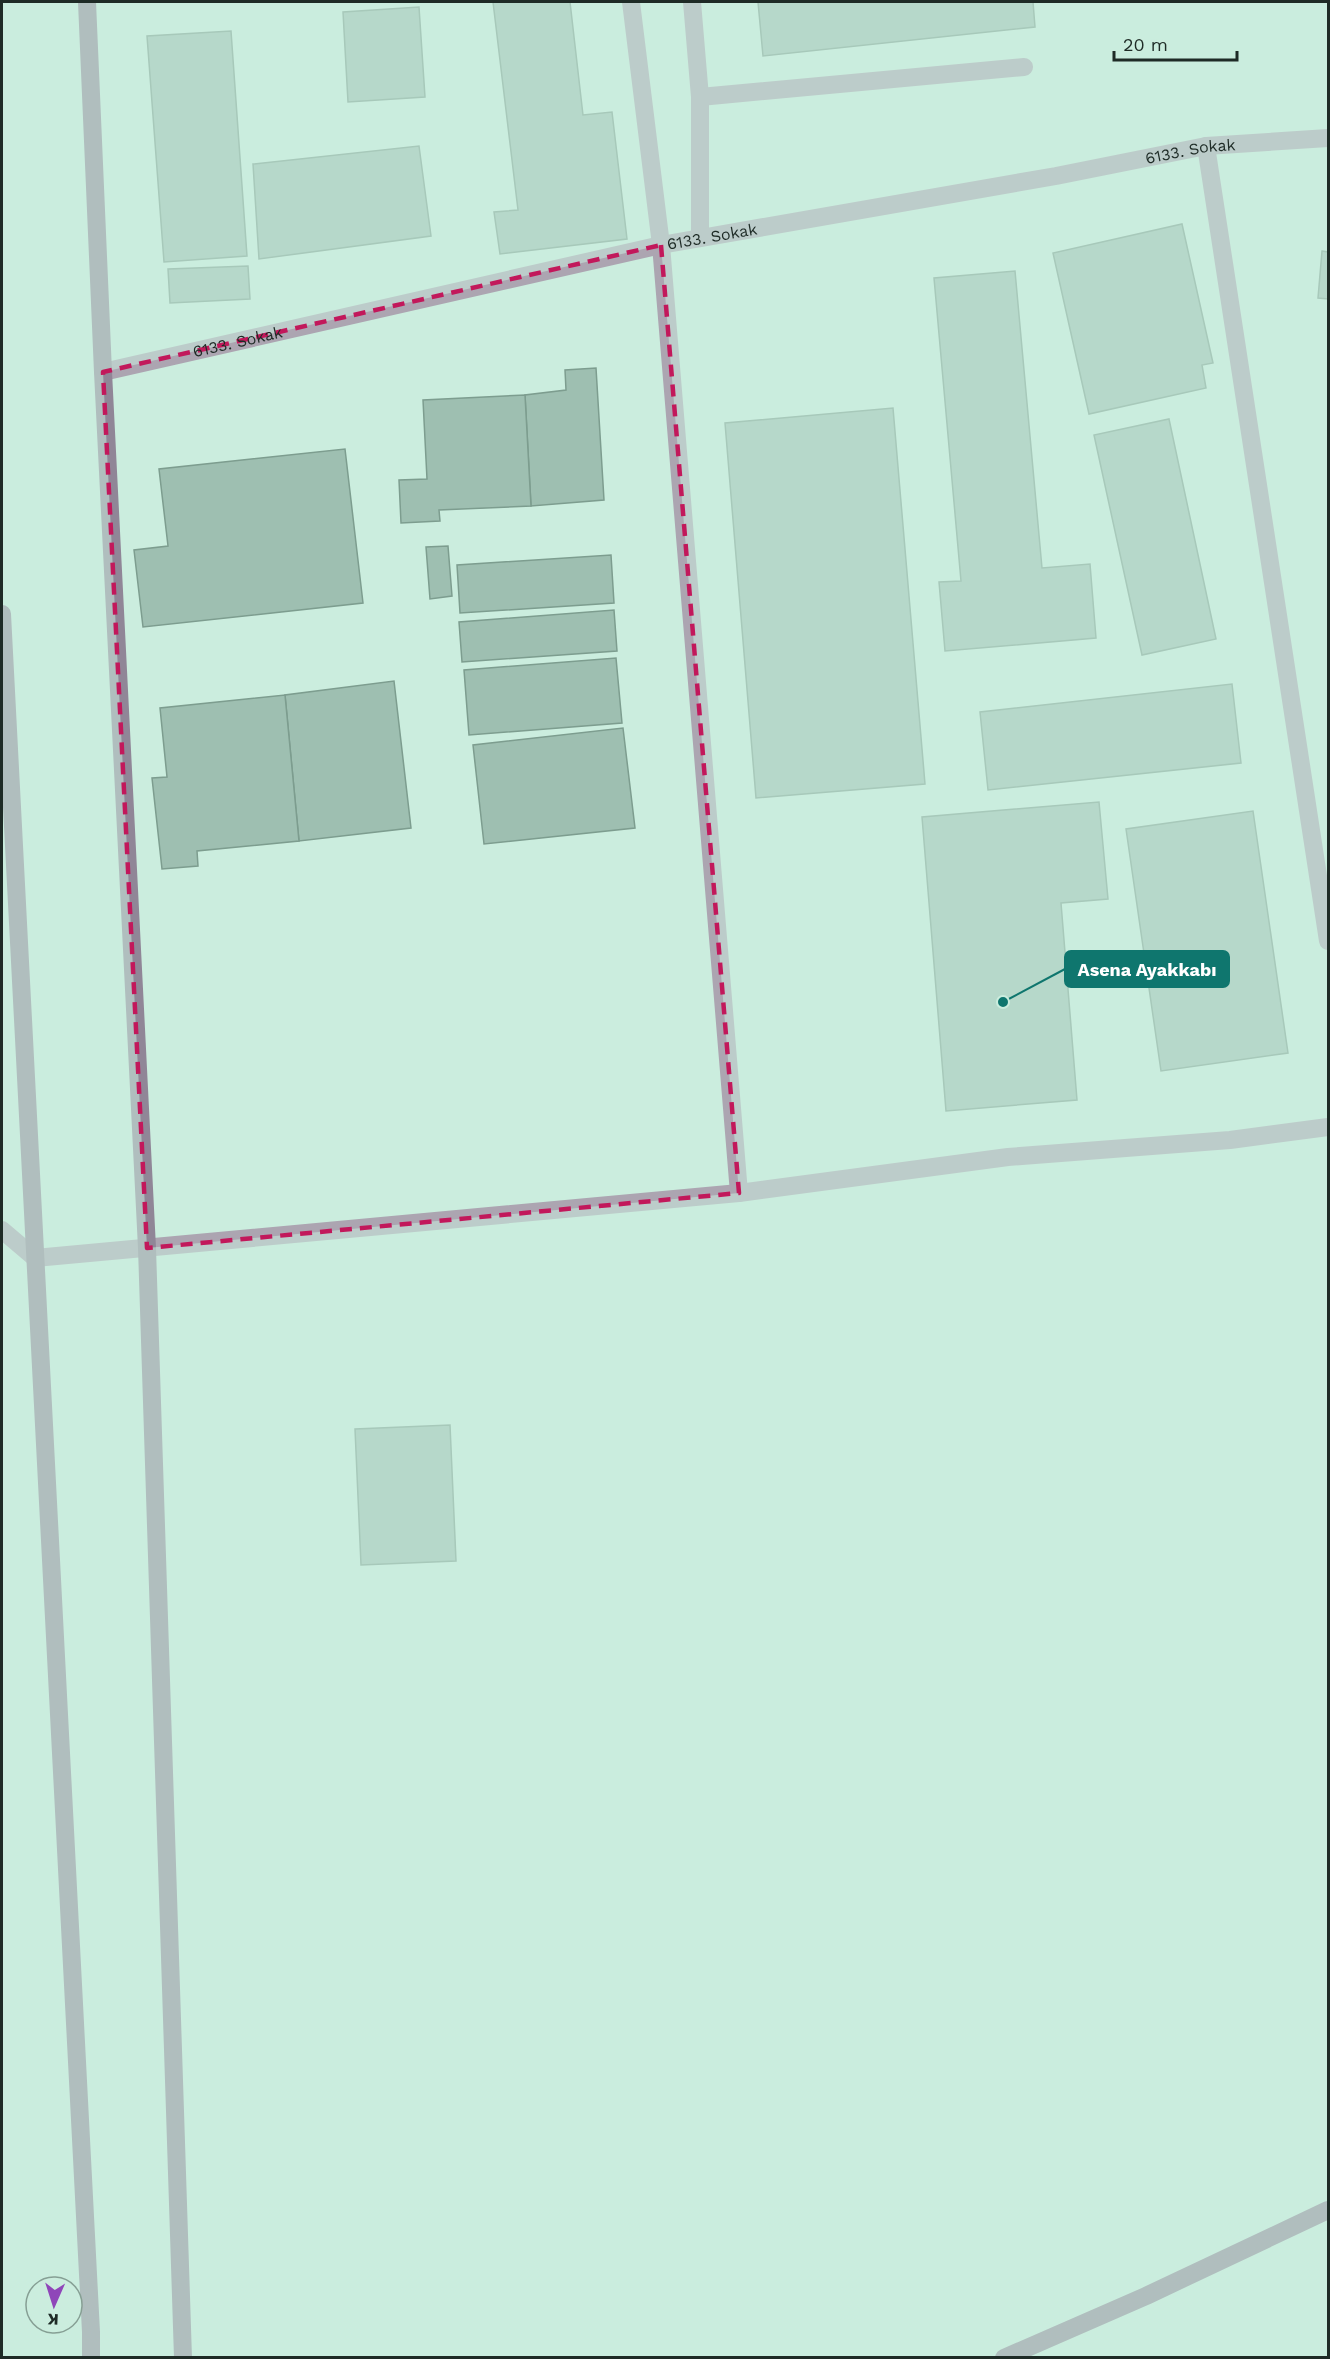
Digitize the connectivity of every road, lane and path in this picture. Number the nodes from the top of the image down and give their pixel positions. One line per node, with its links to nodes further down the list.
1 (87, 2): 10 (street)
2 (631, 2): 9 (street)
3 (692, 2): 5 (street)
4 (1024, 67): 5 (street)
5 (700, 97): 8 (street)
6 (1329, 138): 7 (street, 6133. Sokak)
7 (1206, 146): 8 (street, 6133. Sokak); 12 (street)
8 (700, 238): 9 (street, 6133. Sokak)
9 (661, 245): 10 (street, 6133. Sokak); 14 (street)
10 (103, 372): 16 (street)
11 (2, 614): 17 (street)
12 (1329, 941)
13 (1329, 1127): 14 (street)
14 (739, 1193): 16 (street)
15 (2, 1230): 17 (street)
16 (147, 1248): 17 (street); 20 (street)
17 (35, 1258): 19 (street)
18 (1329, 2210): 21 (street)
19 (90, 2358)
20 (183, 2358)
21 (1004, 2358)

